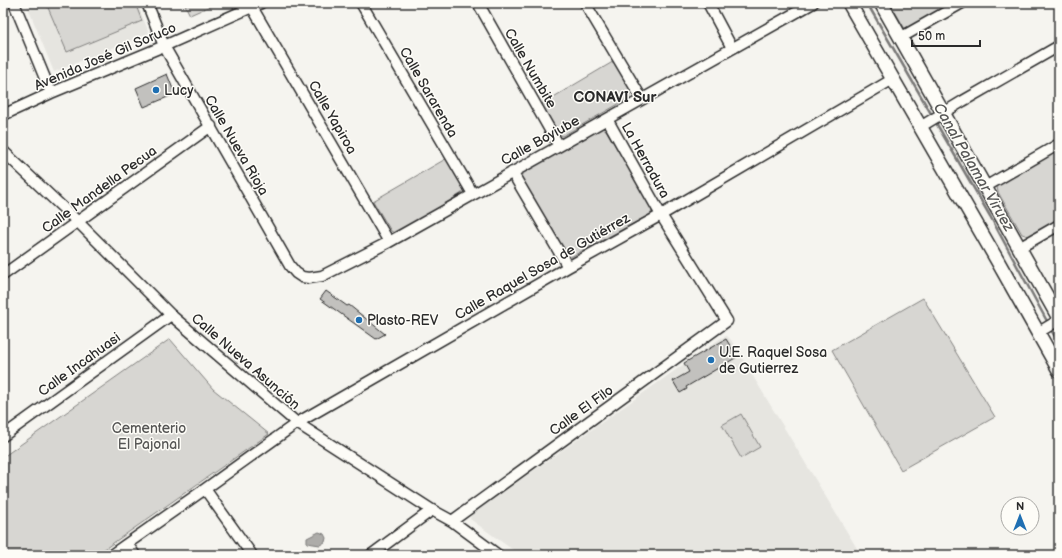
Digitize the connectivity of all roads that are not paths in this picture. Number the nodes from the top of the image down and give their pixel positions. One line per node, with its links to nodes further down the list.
1 (14, 3): 17 (street)
2 (146, 3): 13 (street, Calle Nueva Rioja)
3 (362, 3): 29 (street, Calle Sararenda)
4 (478, 3): 25 (street, Calle Numbite)
5 (585, 3): 18 (street)
6 (708, 3): 15 (street)
7 (813, 3): 15 (street, Calle Boyiube)
8 (849, 3): 16 (main road)
9 (881, 3): 12 (main road)
10 (962, 3): 12 (street)
11 (257, 5): 13 (street, Avenida José Gil Soruco); 33 (street, Calle Yapiroa)
12 (900, 38): 20 (main road)
13 (164, 46): 17 (street, Avenida José Gil Soruco); 22 (street, Calle Nueva Rioja)
14 (1059, 46): 20 (street)
15 (732, 48): 18 (street, Calle Boyiube)
16 (893, 79): 23 (main road); 30 (street, Calle Raquel Sosa de Gutiérrez)
17 (51, 93): 19 (street, Avenida José Gil Soruco)
18 (642, 100): 21 (street, Calle Boyiube)
19 (3, 115)
20 (941, 115): 23 (street); 28 (main road)
21 (607, 119): 25 (street, Calle Boyiube); 30 (street, La Herradura)
22 (211, 126): 31 (street, Calle Mandella Pecua); 37 (street, Calle Nueva Rioja)
23 (923, 126): 41 (main road)
24 (1059, 144): 28 (street)
25 (559, 146): 27 (street, Calle Boyiube)
26 (3, 151): 31 (street, Calle Nueva Asunción)
27 (512, 172): 29 (street, Calle Boyiube); 35 (street)
28 (985, 187): 34 (main road)
29 (473, 194): 33 (street, Calle Boyiube)
30 (661, 214): 35 (street, Calle Raquel Sosa de Gutiérrez); 40 (street, La Herradura)
31 (78, 222): 36 (street, Calle Mandella Pecua); 38 (street, Calle Nueva Asunción)
32 (1059, 225): 34 (street)
33 (390, 242): 37 (street, Calle Boyiube)
34 (1019, 248): 39 (main road)
35 (568, 267): 43 (street, Calle Raquel Sosa de Gutiérrez)
36 (3, 275)
37 (322, 276)
38 (171, 315): 43 (street, Calle Nueva Asunción); 44 (street, Calle Incahuasi)
39 (1058, 320): 41 (street)
40 (727, 321): 47 (street, Calle El Filo)
41 (1041, 331): 42 (main road)
42 (1059, 370)
43 (296, 423): 45 (street, Calle Raquel Sosa de Gutiérrez); 46 (street, Calle Nueva Asunción)
44 (3, 436)
45 (205, 490): 48 (street, Calle Raquel Sosa de Gutiérrez); 52 (street)
46 (432, 510): 47 (street, Calle Nueva Asunción); 53 (street)
47 (452, 521): 49 (street, Calle Nueva Asunción)
48 (127, 544): 50 (street, Calle Raquel Sosa de Gutiérrez); 51 (street)
49 (495, 554)
50 (111, 555)
51 (135, 555)
52 (252, 555)
53 (371, 555)

